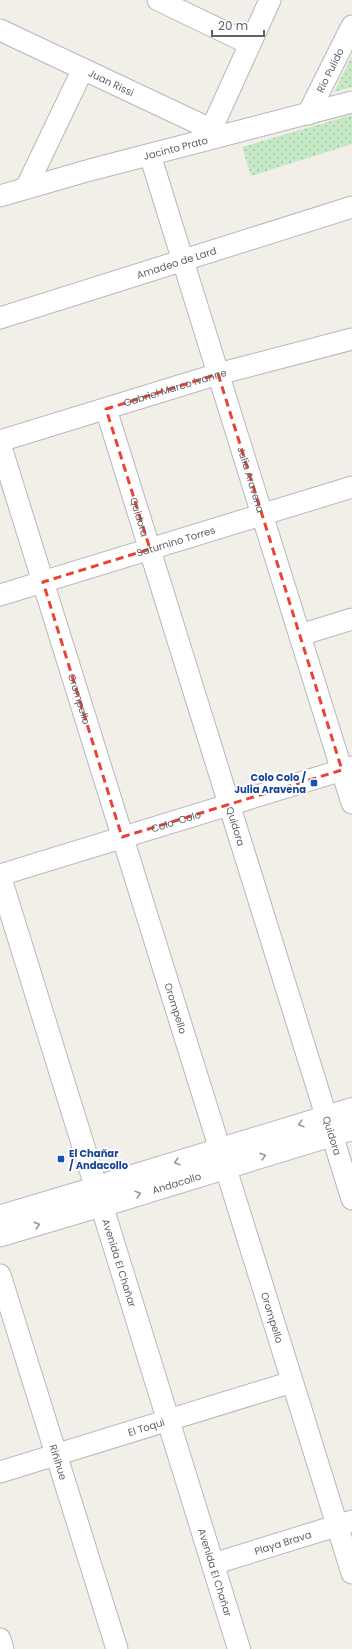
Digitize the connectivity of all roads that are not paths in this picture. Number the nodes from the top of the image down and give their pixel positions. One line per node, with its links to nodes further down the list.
1 (158, 0): 5 (street)
2 (270, 0): 5 (street)
3 (352, 26): 8 (street, Río Pulido)
4 (0, 30): 6 (street, Juan Rissi)
5 (250, 44): 9 (street)
6 (83, 69): 9 (street, Juan Rissi); 11 (street)
7 (352, 102): 8 (street, Jacinto Prato)
8 (308, 114): 9 (street, Jacinto Prato)
9 (217, 133): 10 (street, Jacinto Prato)
10 (150, 156): 11 (street, Jacinto Prato); 14 (street, Julia Aravena)
11 (26, 188): 12 (street, Jacinto Prato)
12 (0, 196)
13 (352, 207): 14 (street, Amadeo de Lard)
14 (183, 260): 15 (street, Amadeo de Lard); 17 (street, Julia Aravena)
15 (0, 318)
16 (352, 339): 17 (street, Gabriel Marco Ivanne)
17 (218, 374): 18 (street, Gabriel Marco Ivanne); 21 (street, Julia Aravena)
18 (106, 409): 19 (street, Gabriel Marco Ivanne); 22 (street, Quidora)
19 (0, 443): 23 (street, Orompello)
20 (352, 487): 21 (street, Saturnino Torres)
21 (262, 515): 22 (street, Saturnino Torres); 26 (street, Julia Aravena)
22 (150, 549): 23 (street, Saturnino Torres); 29 (street, Quidora)
23 (43, 582): 24 (street, Saturnino Torres); 30 (street, Orompello)
24 (0, 595)
25 (352, 619): 26 (street)
26 (300, 635): 27 (street, Julia Aravena)
27 (347, 768): 28 (street, Julia Aravena); 29 (street, Colo-Colo)
28 (352, 803)
29 (229, 805): 30 (street, Colo-Colo); 33 (street, Quidora)
30 (122, 837): 31 (street, Colo-Colo); 34 (street, Orompello)
31 (0, 876): 35 (street, Avenida El Chañar)
32 (352, 1108): 33 (street, Andacollo)
33 (337, 1127): 34 (street, Andacollo); 36 (street, Quidora)
34 (223, 1158): 35 (street, Andacollo); 40 (street, Orompello)
35 (99, 1196): 37 (street, Andacollo); 38 (street, Andacollo, one-way to 35); 41 (street, Avenida El Chañar)
36 (352, 1198)
37 (0, 1216)
38 (0, 1236)
39 (0, 1275): 42 (street, Riñihue)
40 (292, 1382): 41 (street, El Toqui); 44 (street, Orompello)
41 (168, 1420): 42 (street, El Toqui); 45 (street, Avenida El Chañar)
42 (56, 1454): 43 (street, El Toqui); 49 (street, Riñihue)
43 (0, 1472)
44 (345, 1523): 45 (street, Playa Brava); 46 (street, Orompello)
45 (213, 1564): 50 (street, Avenida El Chañar)
46 (352, 1573)
47 (0, 1638): 48 (street)
48 (3, 1649)
49 (116, 1649)
50 (239, 1649)

